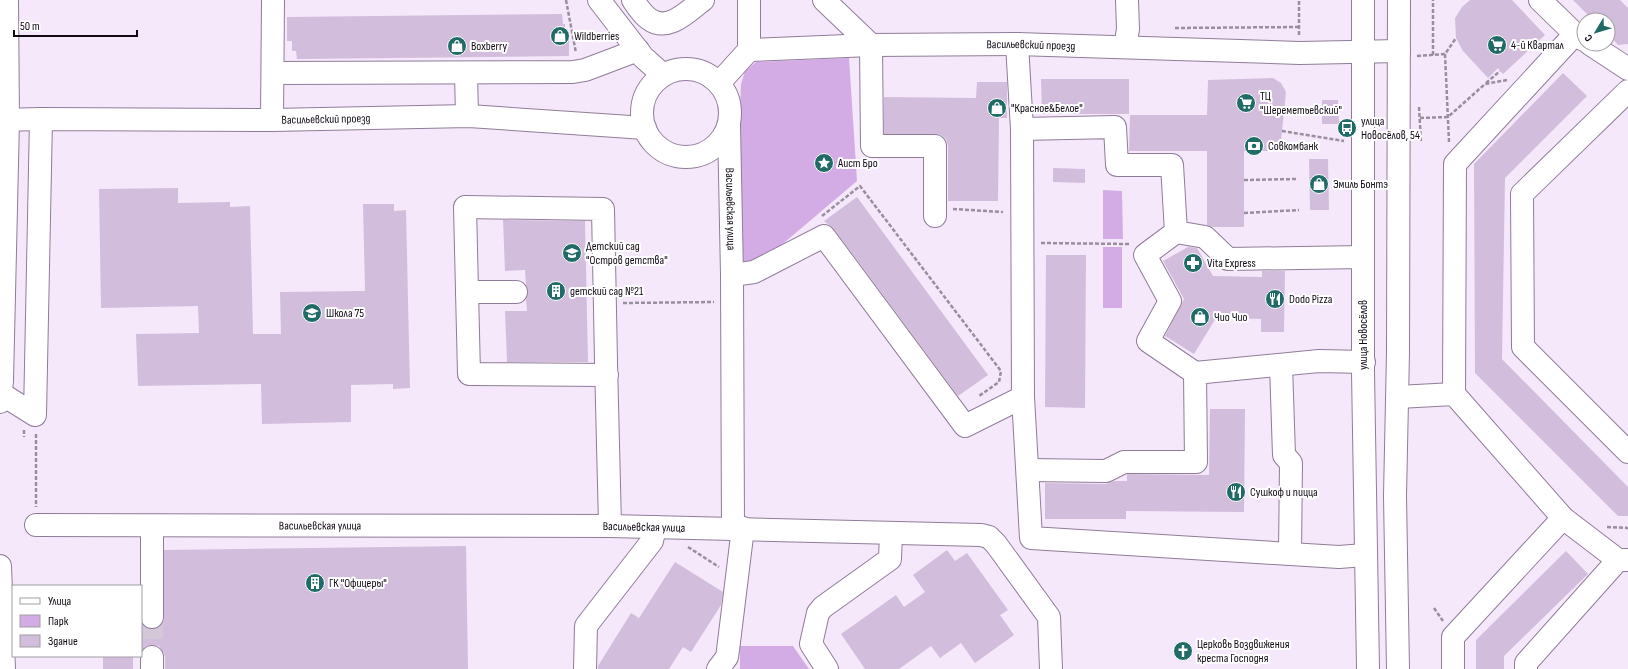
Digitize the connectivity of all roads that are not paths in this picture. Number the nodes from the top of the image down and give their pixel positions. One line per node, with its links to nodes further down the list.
1 (7, 0): 30 (street)
2 (273, 0): 24 (street)
3 (599, 0): 17 (street)
4 (632, 0): 5 (street)
5 (703, 0)
6 (749, 0): 18 (street)
7 (824, 0): 14 (street)
8 (1127, 0): 16 (street)
9 (1363, 0): 20 (street, улица Новосёлов)
10 (1399, 0): 19 (street)
11 (1540, 0): 12 (street)
12 (1576, 33)
13 (1018, 44): 14 (street, Васильевский проезд); 16 (street, Васильевский проезд); 34 (street)
14 (871, 45): 18 (street, Васильевский проезд); 35 (street)
15 (1576, 46): 46 (street)
16 (1125, 47): 20 (street, Васильевский проезд)
17 (638, 50): 23 (street); 25 (street)
18 (749, 50): 26 (street)
19 (1400, 50): 20 (street, Васильевский проезд); 48 (street)
20 (1363, 51): 37 (street, улица Новосёлов)
21 (1602, 52): 22 (street)
22 (1628, 69)
23 (466, 72): 24 (street); 28 (street)
24 (273, 73): 31 (street)
25 (663, 75): 26 (street); 33 (street)
26 (719, 83): 32 (street)
27 (1628, 91): 50 (street)
28 (467, 116): 31 (street, Васильевский проезд); 33 (street, Васильевский проезд)
29 (41, 119): 30 (street, Васильевский проезд); 31 (street, Васильевский проезд); 45 (street)
30 (4, 120): 45 (street)
31 (272, 120)
32 (729, 125): 33 (street); 38 (street, Васильевская улица)
33 (645, 128)
34 (1022, 129): 36 (street); 47 (street)
35 (934, 212)
36 (1168, 238): 37 (street); 43 (street)
37 (1363, 257): 41 (street, улица Новосёлов)
38 (732, 275): 47 (street); 57 (street, Васильевская улица)
39 (467, 292): 40 (street); 44 (street); 44 (street)
40 (516, 292)
41 (1364, 362): 42 (street); 60 (street, улица Новосёлов)
42 (1281, 365): 43 (street); 59 (street)
43 (1195, 373): 51 (street)
44 (606, 375): 55 (street)
45 (0, 393): 49 (street)
46 (1454, 394): 48 (street); 52 (street)
47 (1023, 396): 51 (street)
48 (1398, 397): 70 (street)
49 (0, 402)
50 (1628, 452)
51 (1028, 470): 59 (street)
52 (1563, 518): 61 (street); 71 (street)
53 (36, 525): 54 (street, Васильевская улица)
54 (152, 526): 55 (street, Васильевская улица); 63 (street)
55 (610, 526): 56 (street, Васильевская улица)
56 (655, 527): 57 (street, Васильевская улица); 65 (street)
57 (738, 528): 58 (street); 66 (street)
58 (891, 533): 67 (street); 68 (street)
59 (1290, 554): 60 (street)
60 (1365, 555): 69 (street, улица Новосёлов)
61 (1623, 560): 72 (street)
62 (0, 566): 64 (street)
63 (152, 617)
64 (4, 669)
65 (584, 669)
66 (718, 669)
67 (827, 669)
68 (1051, 669)
69 (1368, 669)
70 (1398, 669)
71 (1453, 669)
72 (1526, 669)

